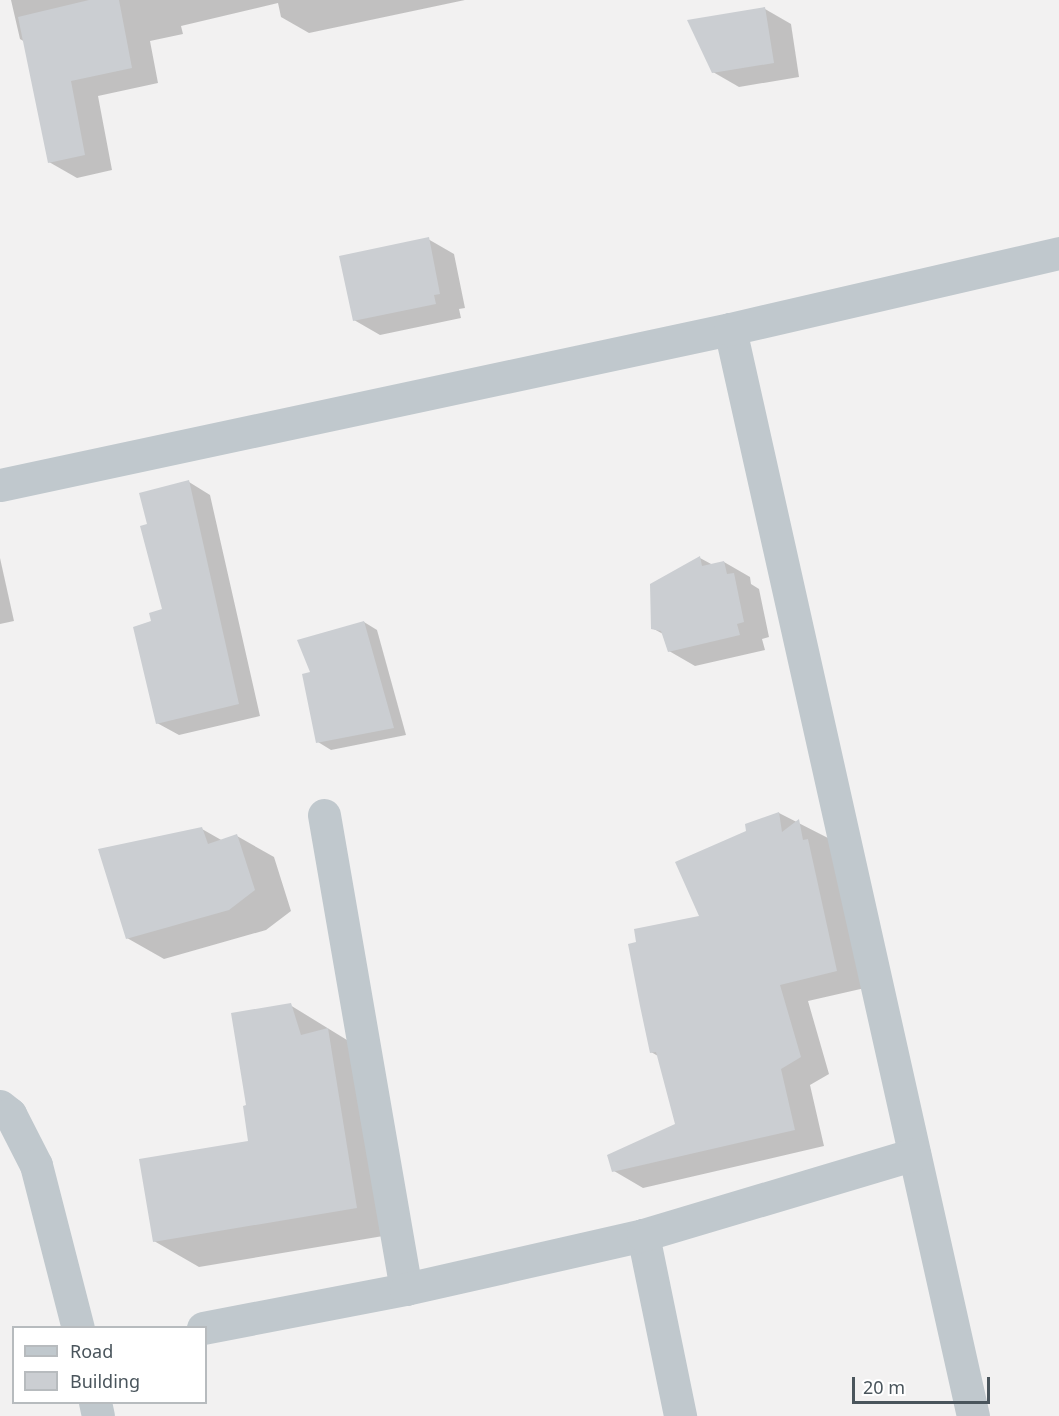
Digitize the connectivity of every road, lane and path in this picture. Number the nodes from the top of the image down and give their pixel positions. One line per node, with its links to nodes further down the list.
1 (1059, 254): 2 (street)
2 (730, 329): 3 (street); 6 (street)
3 (0, 485)
4 (324, 815): 8 (street)
5 (0, 1106): 9 (street)
6 (914, 1154): 7 (street); 12 (street)
7 (643, 1235): 8 (street); 11 (street)
8 (406, 1288): 10 (street)
9 (77, 1326)
10 (207, 1327)
11 (680, 1416)
12 (973, 1416)

